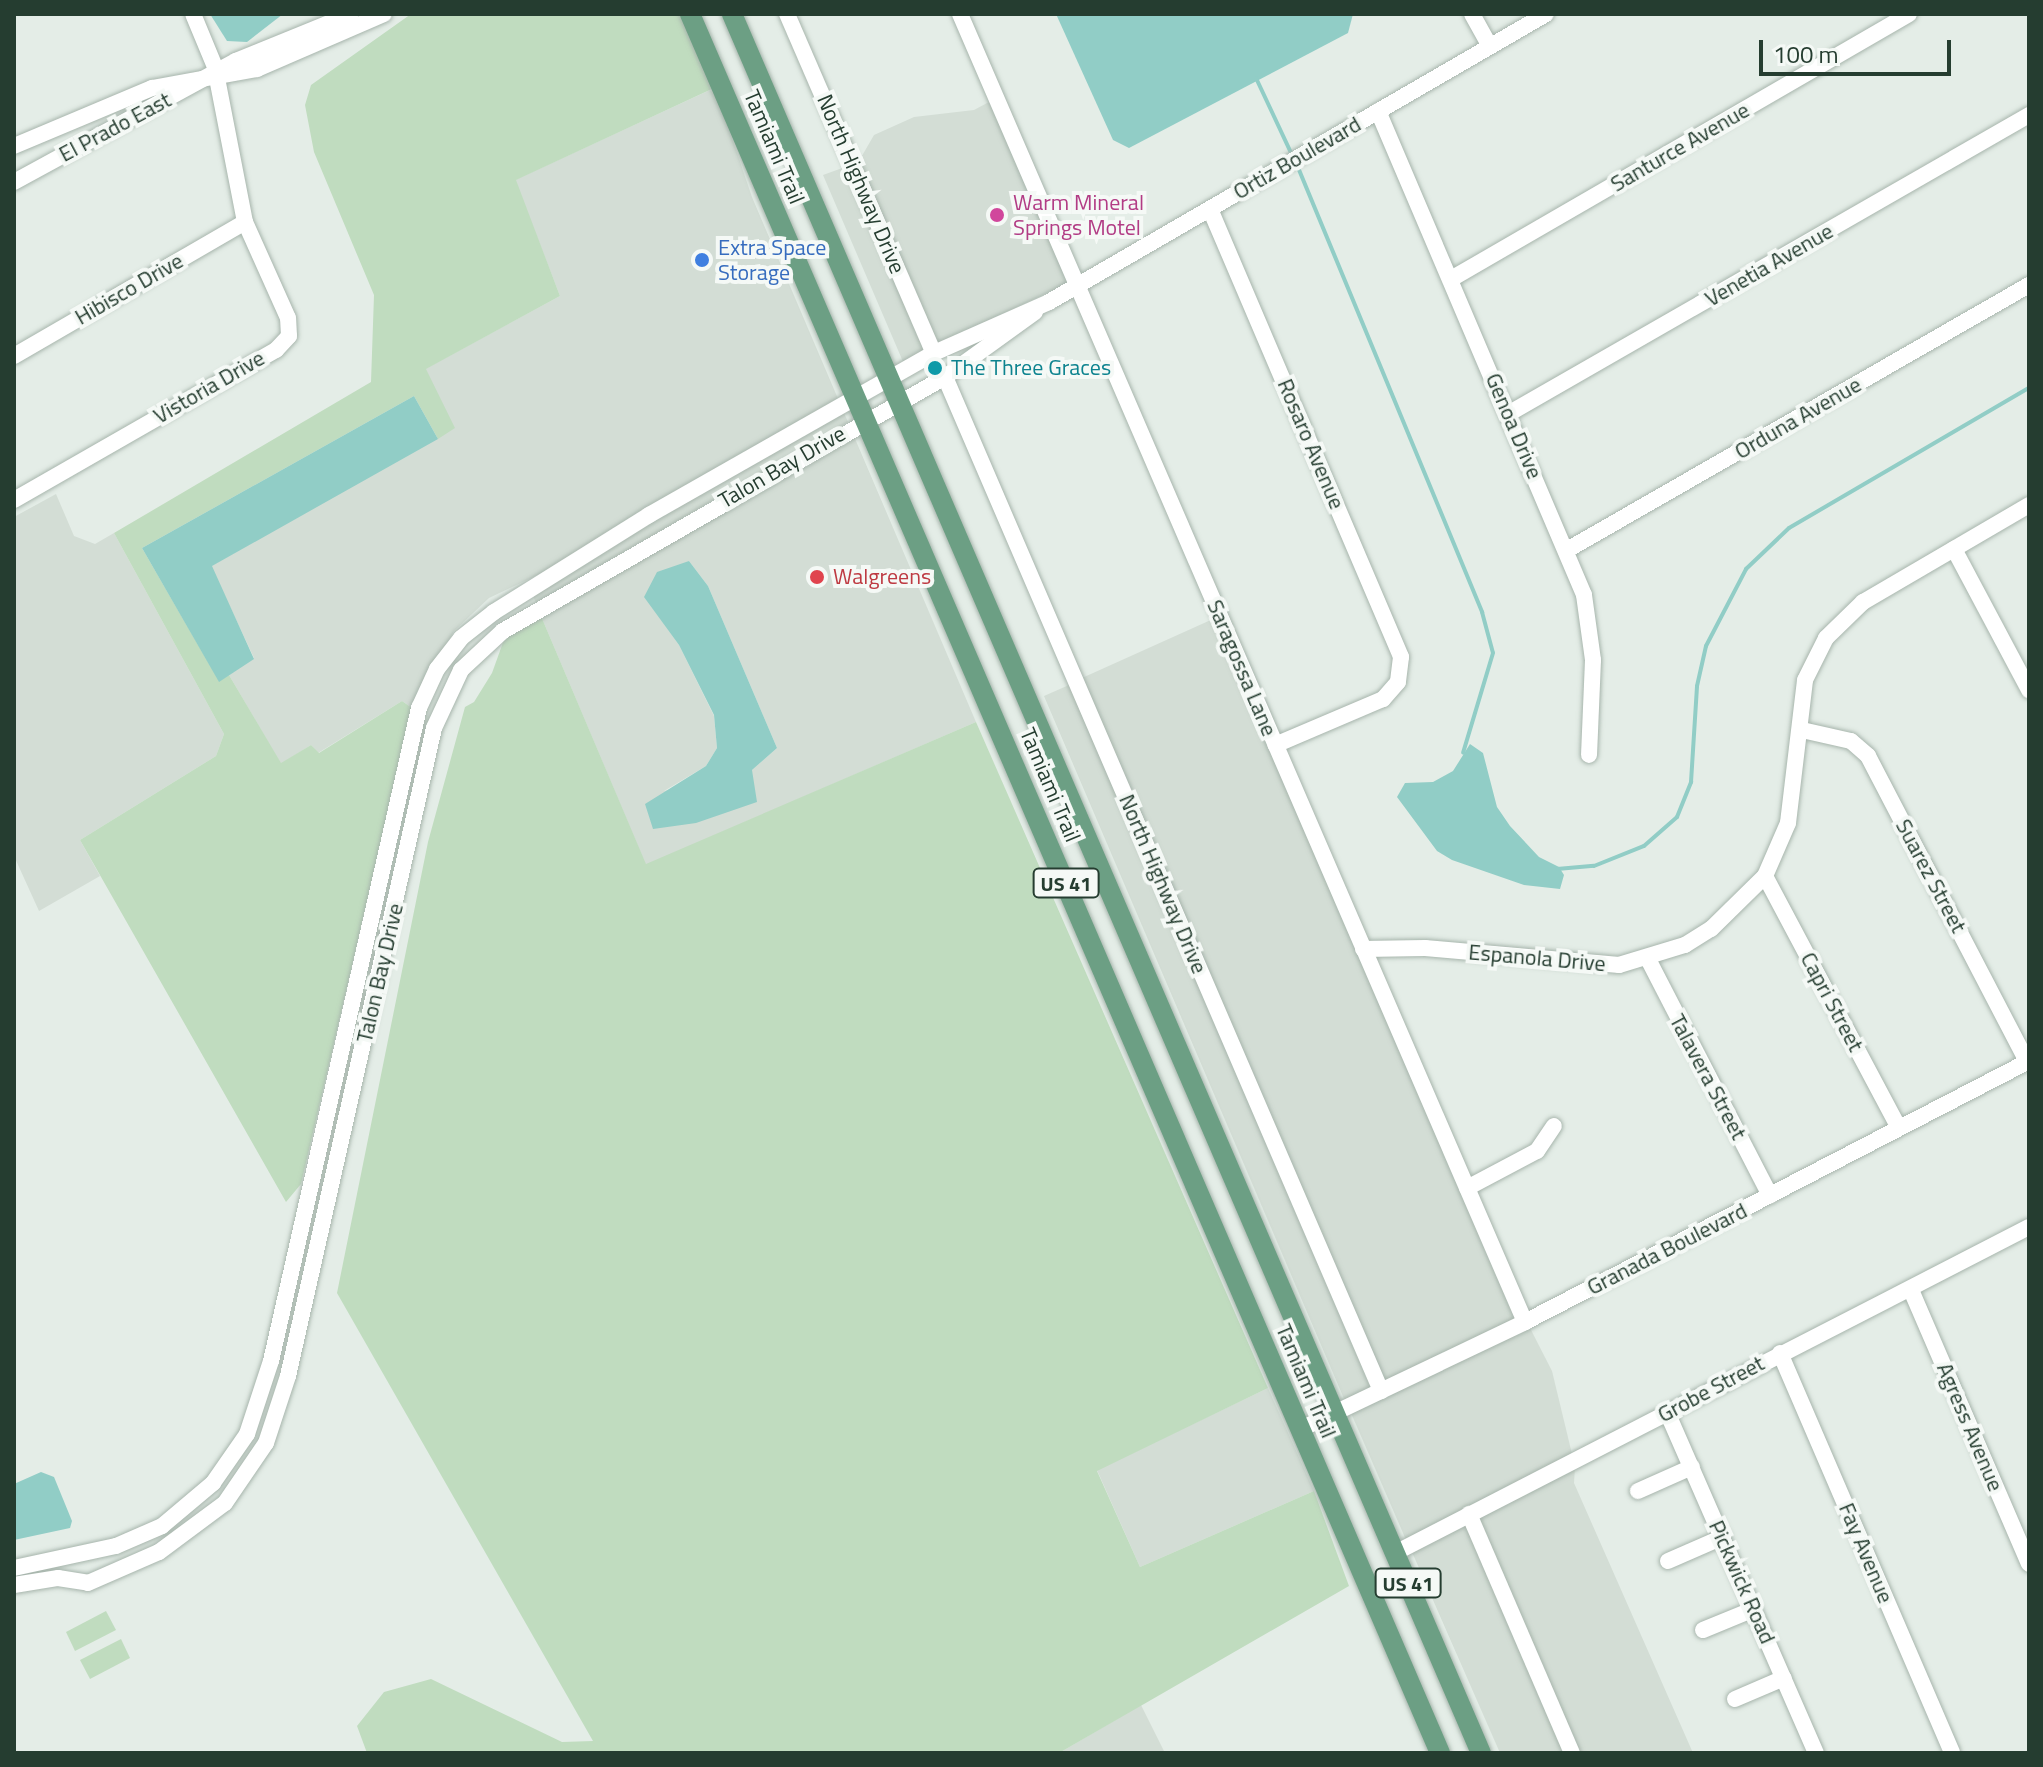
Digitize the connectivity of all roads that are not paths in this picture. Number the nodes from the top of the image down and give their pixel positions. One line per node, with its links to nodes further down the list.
1 (193, 14): 13 (street, Vistoria Drive)
2 (351, 14): 11 (street)
3 (384, 14): 11 (street)
4 (690, 14): 28 (main road, Tamiami Trail / US 41)
5 (732, 14): 27 (main road, Tamiami Trail / US 41)
6 (787, 14): 24 (street, North Highway Drive)
7 (960, 14): 22 (street, Saragossa Lane)
8 (1472, 14): 12 (street)
9 (1546, 14): 12 (street, Ortiz Boulevard)
10 (1909, 14): 20 (street, Santurce Avenue)
11 (326, 26): 13 (street)
12 (1490, 46): 14 (street, Ortiz Boulevard)
13 (217, 74): 16 (street); 17 (street, El Prado East); 19 (street, Vistoria Drive)
14 (1378, 111): 18 (street, Ortiz Boulevard); 20 (street, Genoa Drive)
15 (2029, 115): 30 (street, Venetia Avenue)
16 (14, 146)
17 (14, 182)
18 (1210, 209): 22 (street, Ortiz Boulevard); 38 (street, Rosaro Avenue)
19 (245, 222): 25 (street, Hibisco Drive); 32 (street, Vistoria Drive)
20 (1451, 279): 30 (street, Genoa Drive)
21 (2029, 285): 35 (street, Orduna Avenue)
22 (1077, 286): 23 (street, Ortiz Boulevard); 38 (street, Saragossa Lane)
23 (1049, 302): 24 (street, Ortiz Boulevard); 26 (street, Ortiz Boulevard)
24 (934, 353): 27 (street, Ortiz Boulevard)
25 (14, 356)
26 (945, 377): 29 (street, Ortiz Boulevard); 52 (street, North Highway Drive)
27 (890, 380): 28 (street, Talon Bay Drive); 29 (main road, Tamiami Trail / US 41)
28 (857, 398): 31 (main road, Tamiami Trail / US 41); 60 (street, Talon Bay Drive)
29 (899, 402): 31 (street, Talon Bay Drive); 54 (main road, Tamiami Trail / US 41)
30 (1508, 414): 35 (street, Genoa Drive)
31 (866, 419): 55 (main road, Tamiami Trail / US 41); 66 (street, Talon Bay Drive)
32 (14, 500)
33 (2029, 505): 34 (street, Espanola Drive)
34 (1954, 549): 36 (street); 37 (street, Espanola Drive)
35 (1567, 550): 39 (street, Genoa Drive)
36 (2029, 690)
37 (1802, 730): 40 (street, Espanola Drive); 43 (street, Suarez Street)
38 (1275, 745): 41 (street, Saragossa Lane)
39 (1589, 755)
40 (1765, 876): 42 (street, Espanola Drive); 45 (street, Capri Street)
41 (1363, 949): 42 (street, Espanola Drive); 46 (street, Saragossa Lane)
42 (1648, 959): 47 (street, Talavera Street)
43 (2028, 1061): 45 (street, Granada Boulevard)
44 (1554, 1126): 46 (street)
45 (1899, 1128): 47 (street, Granada Boulevard)
46 (1467, 1188): 50 (street, Saragossa Lane)
47 (1770, 1195): 50 (street, Granada Boulevard)
48 (2029, 1227): 49 (street, Grobe Street)
49 (1911, 1290): 51 (street, Grobe Street); 64 (street, Agress Avenue)
50 (1525, 1322): 52 (street, Granada Boulevard)
51 (1780, 1353): 53 (street, Grobe Street); 77 (street, Fay Avenue)
52 (1381, 1391): 54 (street, Granada Boulevard)
53 (1667, 1412): 56 (street, Pickwick Road); 58 (street, Grobe Street)
54 (1335, 1413): 55 (street, Granada Boulevard); 61 (main road, Tamiami Trail / US 41)
55 (1301, 1429): 74 (main road, Tamiami Trail / US 41)
56 (1692, 1467): 57 (street); 59 (street, Pickwick Road)
57 (1638, 1491)
58 (1469, 1514): 61 (street, Grobe Street); 76 (street)
59 (1723, 1537): 63 (street); 69 (street, Pickwick Road)
60 (110, 1547): 62 (street, Talon Bay Drive); 66 (street)
61 (1395, 1553): 75 (main road, Tamiami Trail / US 41)
62 (69, 1555): 65 (street, Talon Bay Drive); 67 (street)
63 (1668, 1561)
64 (2029, 1564)
65 (14, 1568)
66 (117, 1573): 67 (street, Talon Bay Drive)
67 (74, 1583): 68 (street, Talon Bay Drive)
68 (14, 1585)
69 (1754, 1609): 70 (street); 71 (street, Pickwick Road)
70 (1703, 1630)
71 (1784, 1678): 72 (street); 73 (street, Pickwick Road)
72 (1735, 1699)
73 (1811, 1751)
74 (1440, 1753)
75 (1481, 1753)
76 (1572, 1753)
77 (1952, 1753)

